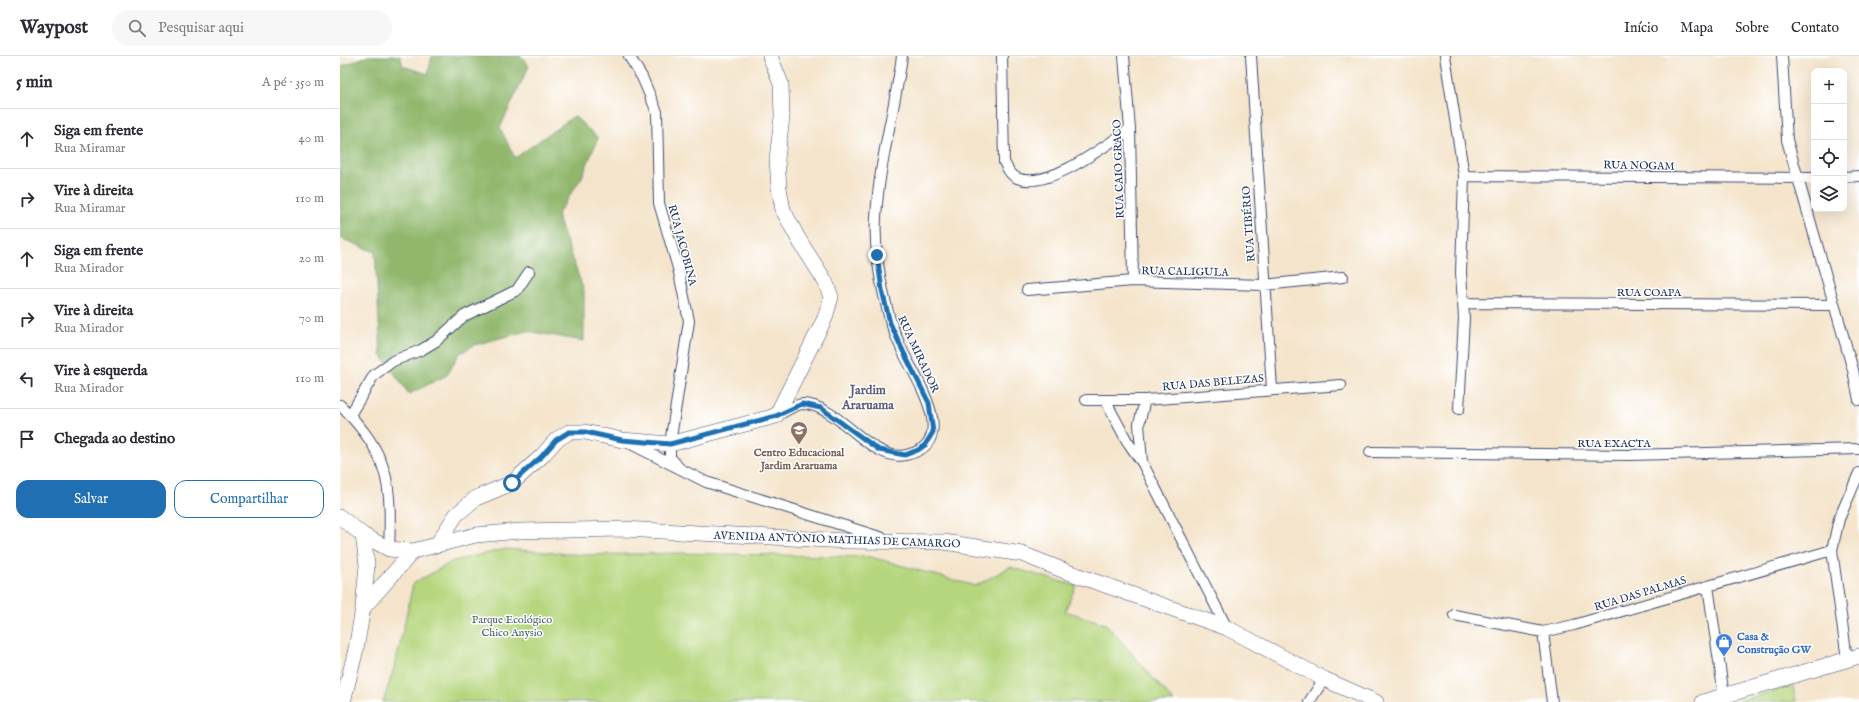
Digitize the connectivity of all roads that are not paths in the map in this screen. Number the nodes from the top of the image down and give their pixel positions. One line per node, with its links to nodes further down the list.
1 (629, 56): 33 (street, RUA JACOBINA)
2 (770, 56): 31 (street)
3 (902, 56): 31 (street, RUA MIRADOR)
4 (1002, 56): 9 (street)
5 (1124, 56): 9 (street, RUA CAIO GRACO)
6 (1250, 56): 18 (street, RUA TIBÉRIO)
7 (1445, 56): 10 (street)
8 (1782, 56): 14 (street)
9 (1130, 128): 17 (street, RUA CAIO GRACO)
10 (1464, 176): 14 (street, RUA NOGAM); 20 (street)
11 (1859, 176): 12 (street)
12 (1847, 177)
13 (1811, 178): 14 (street, RUA NOGAM)
14 (1797, 179): 21 (street)
15 (528, 272): 30 (street)
16 (1343, 277): 18 (street, RUA CALIGULA)
17 (1133, 281): 18 (street, RUA CALIGULA); 19 (street, RUA CALIGULA)
18 (1264, 285): 23 (street, RUA TIBÉRIO)
19 (1027, 290)
20 (1463, 303): 21 (street, RUA COAPA); 29 (street)
21 (1834, 305): 27 (street)
22 (1341, 384): 23 (street, RUA DAS BELEZAS)
23 (1272, 389): 26 (street, RUA DAS BELEZAS)
24 (1086, 400): 25 (street, RUA DAS BELEZAS)
25 (1106, 400): 26 (street, RUA DAS BELEZAS); 36 (street)
26 (1145, 400): 36 (street)
27 (1859, 400)
28 (340, 405): 30 (street)
29 (1459, 409)
30 (350, 415): 43 (street)
31 (776, 416): 33 (street)
32 (622, 440): 33 (street); 37 (street); 42 (street)
33 (670, 444): 37 (street)
34 (1859, 449): 35 (street, RUA EXACTA)
35 (1370, 452)
36 (1143, 464): 51 (street)
37 (680, 469): 41 (street)
38 (1859, 473): 44 (street)
39 (340, 517): 40 (street)
40 (364, 535): 43 (street); 46 (street)
41 (890, 541): 42 (street, AVENIDA ANTÔNIO MATHIAS DE CAMARGO); 51 (street, AVENIDA ANTÔNIO MATHIAS DE CAMARGO)
42 (436, 546): 45 (street, AVENIDA ANTÔNIO MATHIAS DE CAMARGO)
43 (390, 549): 45 (street, AVENIDA ANTÔNIO MATHIAS DE CAMARGO)
44 (1832, 550): 48 (street, RUA DAS PALMAS); 53 (street)
45 (413, 551): 47 (street)
46 (366, 571): 47 (street); 49 (street)
47 (386, 580): 49 (street)
48 (1708, 586): 52 (street, RUA DAS PALMAS); 55 (street)
49 (363, 608): 56 (street)
50 (1454, 615): 52 (street, RUA DAS PALMAS)
51 (1227, 628): 54 (street, AVENIDA ANTÔNIO MATHIAS DE CAMARGO)
52 (1543, 632): 59 (street)
53 (1853, 658): 55 (street)
54 (1324, 679): 57 (street); 58 (street, AVENIDA ANTÔNIO MATHIAS DE CAMARGO)
55 (1724, 696): 60 (street)
56 (343, 702)
57 (1309, 702)
58 (1376, 702)
59 (1552, 702)
60 (1703, 702)

